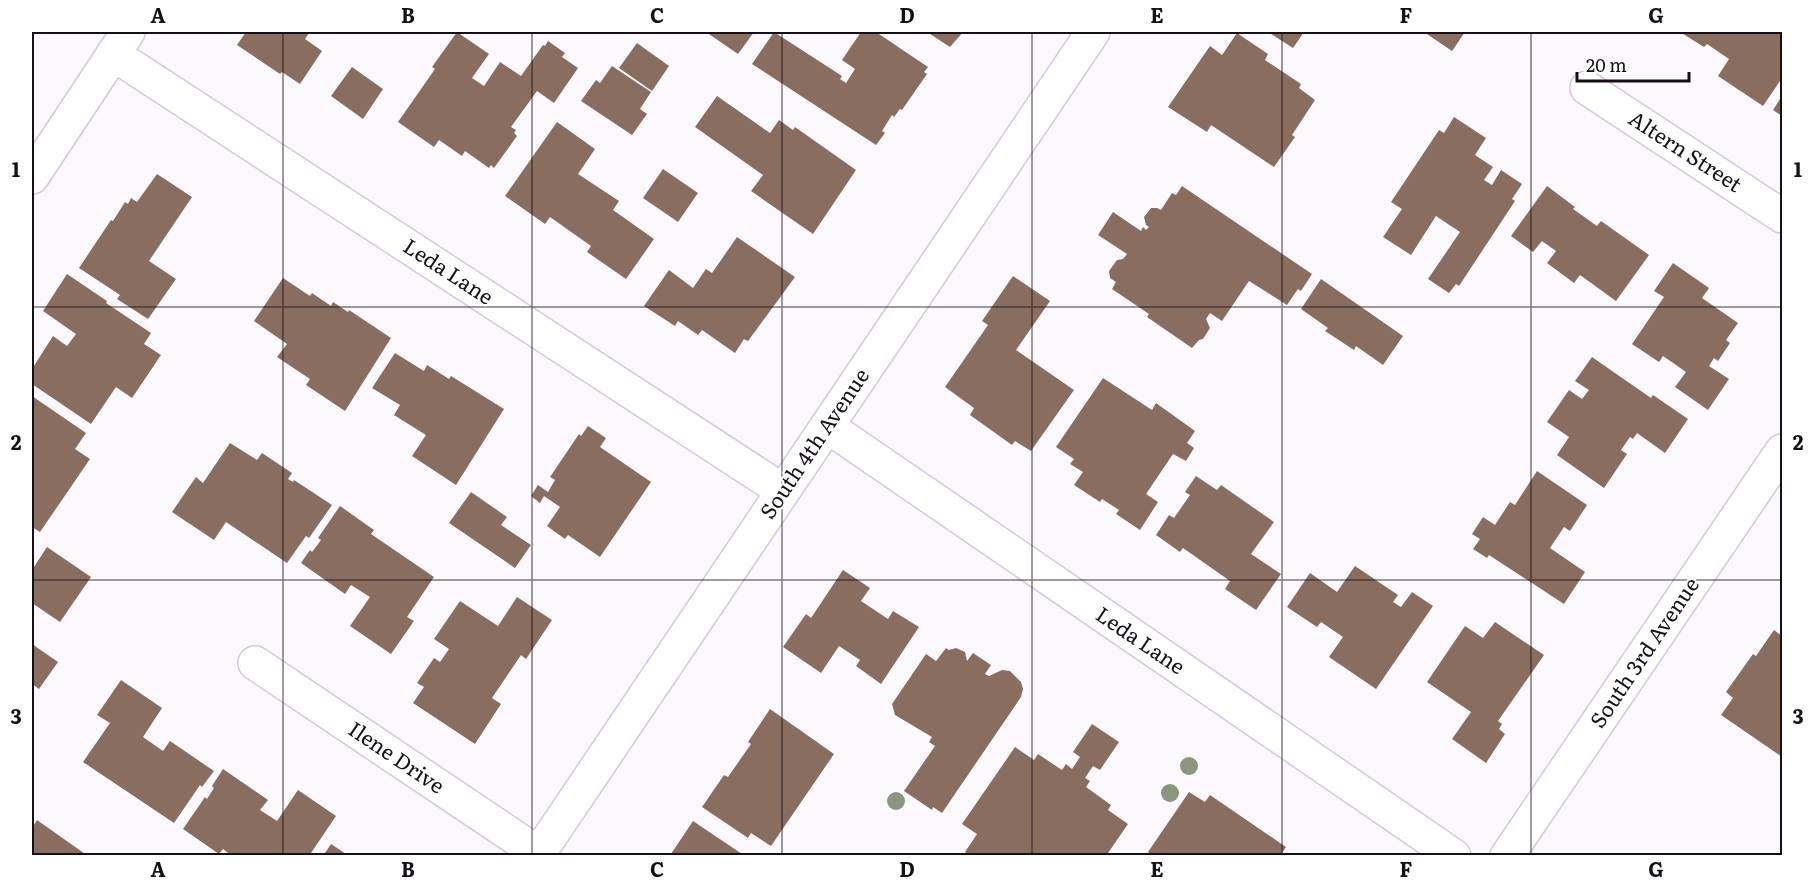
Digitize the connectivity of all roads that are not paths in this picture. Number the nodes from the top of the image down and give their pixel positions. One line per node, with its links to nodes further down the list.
1 (1093, 32): 6 (street, South 4th Avenue)
2 (121, 43): 4 (street); 8 (street, Leda Lane)
3 (1587, 88): 5 (street, Altern Street)
4 (32, 177)
5 (1782, 216)
6 (827, 426): 8 (street, South 4th Avenue); 11 (street, Leda Lane)
7 (1782, 451): 12 (street, South 3rd Avenue)
8 (783, 491): 10 (street, South 4th Avenue)
9 (255, 663): 10 (street, Ilene Drive)
10 (537, 854)
11 (1454, 855)
12 (1506, 855)

